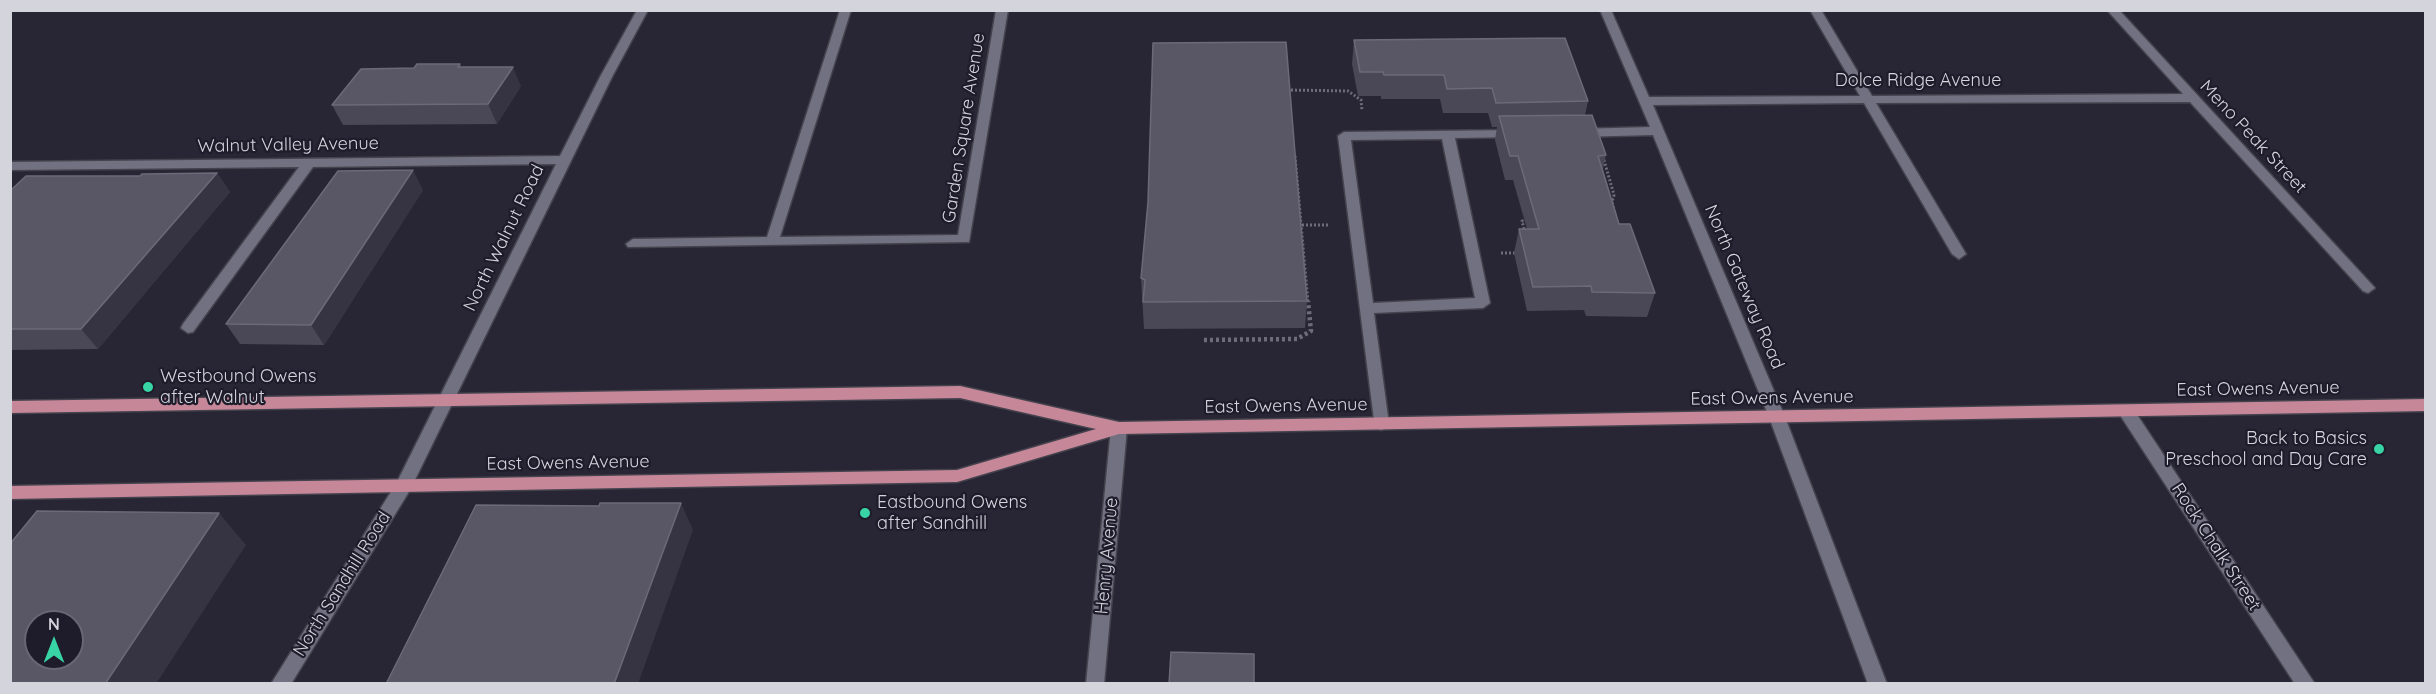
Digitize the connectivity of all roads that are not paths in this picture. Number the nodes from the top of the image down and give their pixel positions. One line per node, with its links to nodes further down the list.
1 (643, 10): 14 (street, North Walnut Road)
2 (846, 10): 17 (street)
3 (1002, 10): 17 (street, Garden Square Avenue)
4 (1605, 10): 9 (street, North Gateway Road)
5 (1815, 10): 8 (street)
6 (2112, 10): 7 (street, Meno Peak Street)
7 (2192, 98): 8 (street, Dolce Ridge Avenue); 20 (street, Meno Peak Street)
8 (1866, 99): 9 (street, Dolce Ridge Avenue); 19 (street)
9 (1645, 101): 10 (street, North Gateway Road)
10 (1658, 131): 11 (street); 27 (street, North Gateway Road)
11 (1564, 133)
12 (1529, 134): 13 (street)
13 (1448, 135): 21 (street); 21 (street)
14 (565, 160): 15 (street, Walnut Valley Avenue); 23 (street, North Walnut Road)
15 (309, 163): 16 (street, Walnut Valley Avenue); 22 (street)
16 (12, 167)
17 (772, 242): 18 (street, Garden Square Avenue)
18 (633, 244)
19 (1959, 255)
20 (2368, 288)
21 (1367, 308): 28 (street)
22 (188, 328)
23 (446, 400): 25 (main road, East Owens Avenue); 29 (main road, East Owens Avenue); 30 (street, North Walnut Road)
24 (2426, 405): 26 (main road, East Owens Avenue)
25 (10, 407)
26 (2126, 411): 27 (main road, East Owens Avenue); 35 (street, Rock Chalk Street)
27 (1777, 417): 28 (main road, East Owens Avenue); 34 (street, North Gateway Road)
28 (1381, 424): 29 (main road, East Owens Avenue)
29 (1119, 428): 30 (main road, East Owens Avenue); 33 (street, Henry Avenue)
30 (404, 485): 31 (main road, East Owens Avenue); 32 (street, North Sandhill Road)
31 (10, 493)
32 (280, 684)
33 (1095, 684)
34 (1878, 684)
35 (2306, 684)

